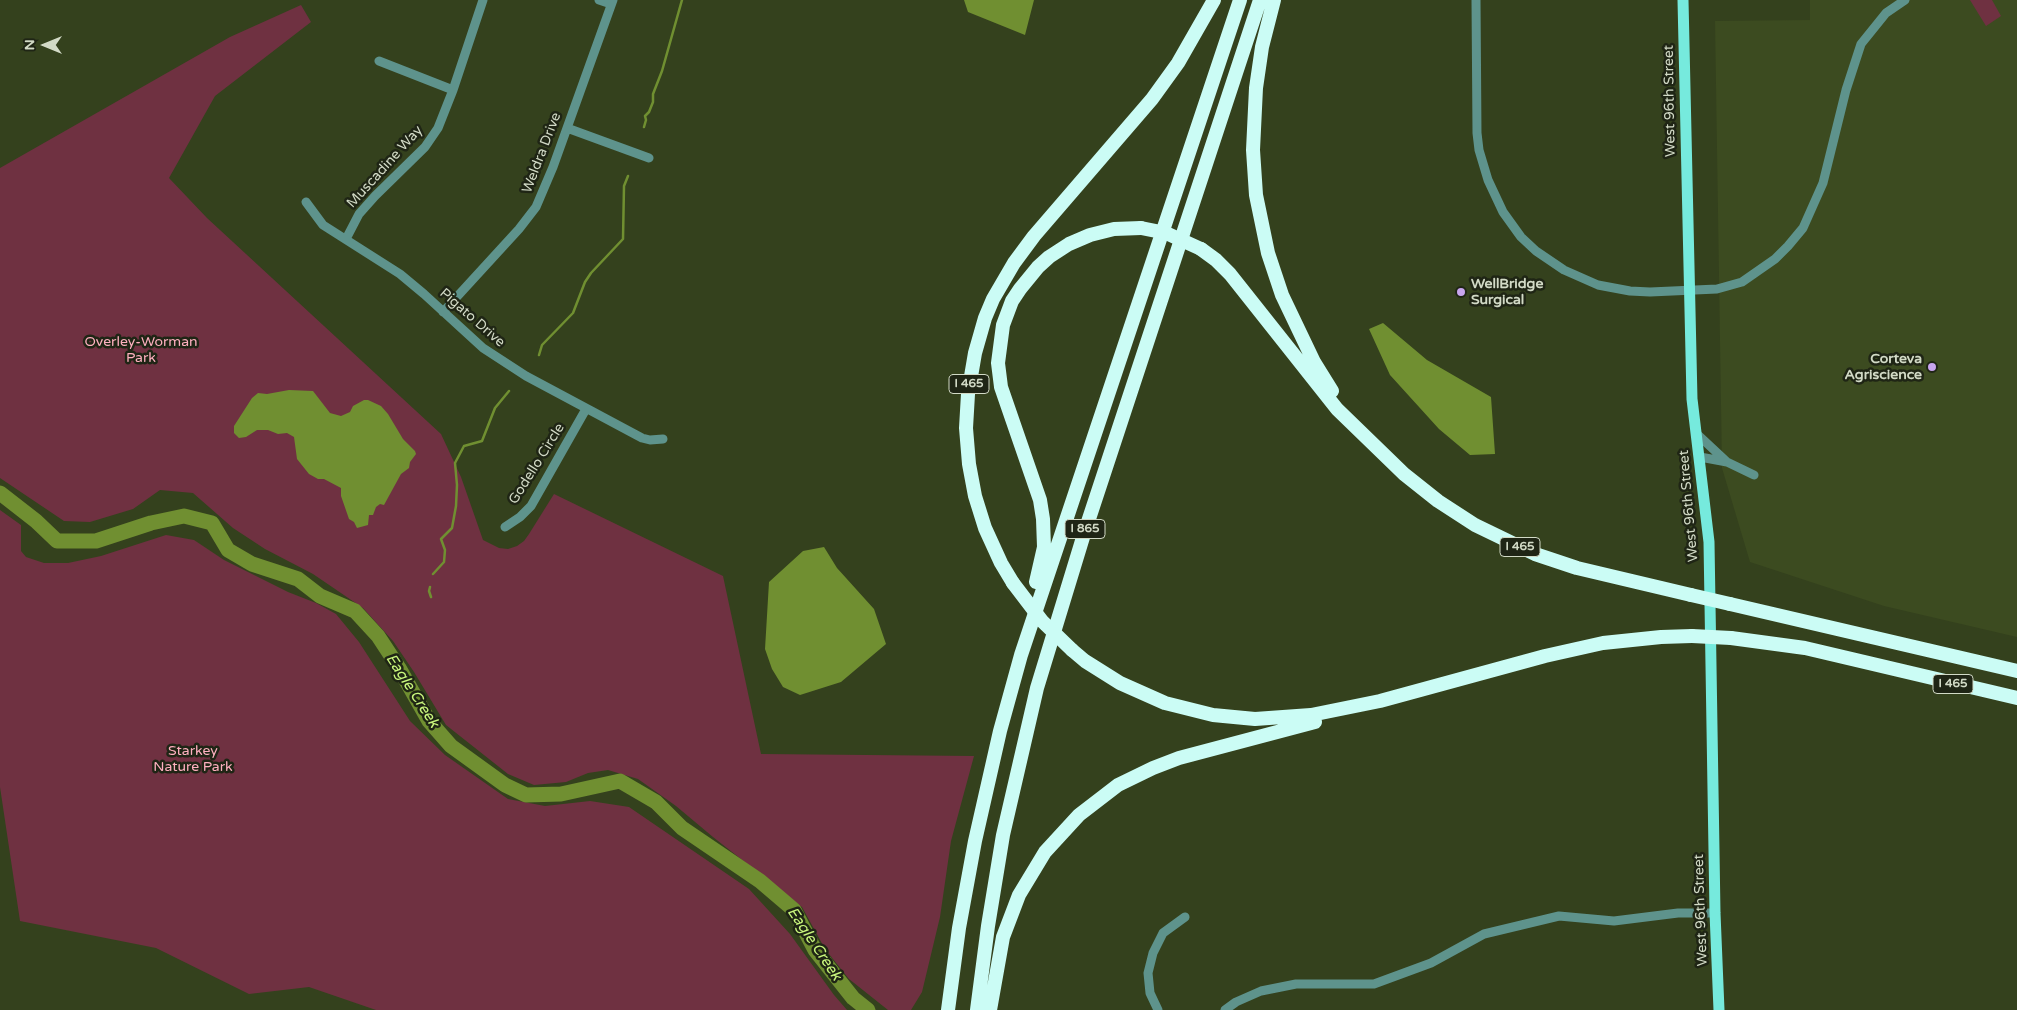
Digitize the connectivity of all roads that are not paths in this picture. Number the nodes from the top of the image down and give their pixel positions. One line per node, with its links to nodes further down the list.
1 (483, 0): 12 (street, Muscadine Way)
2 (598, 0): 10 (street)
3 (1214, 0): 30 (highway, I 465, bridge)
4 (1240, 0): 27 (highway, I 865)
5 (1260, 0): 34 (highway, I 865)
6 (1274, 0): 22 (highway, I 465)
7 (1476, 0): 17 (street)
8 (1683, 0): 17 (main road, West 96th Street)
9 (1905, 0): 17 (street)
10 (612, 2): 13 (street, Weldra Drive)
11 (379, 61): 12 (street)
12 (453, 90): 16 (street, Muscadine Way)
13 (568, 128): 14 (street); 18 (street, Weldra Drive)
14 (649, 158)
15 (306, 202): 16 (street, Pigato Drive)
16 (346, 239): 18 (street, Pigato Drive)
17 (1689, 291): 20 (main road, West 96th Street)
18 (442, 312): 19 (street, Pigato Drive)
19 (586, 409): 21 (street, Pigato Drive); 26 (street, Godello Circle)
20 (1697, 434): 23 (main road, West 96th Street); 24 (street)
21 (664, 439)
22 (1375, 447): 27 (highway, bridge); 28 (highway, I 465, bridge)
23 (1700, 457): 24 (street); 31 (main road, West 96th Street)
24 (1727, 462): 25 (street)
25 (1754, 475)
26 (505, 528)
27 (1021, 655): 33 (highway, I 865)
28 (2017, 671)
29 (2017, 698): 30 (highway, I 465, bridge)
30 (1380, 701): 35 (highway)
31 (1715, 913): 37 (street); 38 (main road, West 96th Street)
32 (1185, 917): 36 (street)
33 (949, 1005)
34 (977, 1010)
35 (990, 1010)
36 (1158, 1010)
37 (1225, 1010)
38 (1719, 1010)

